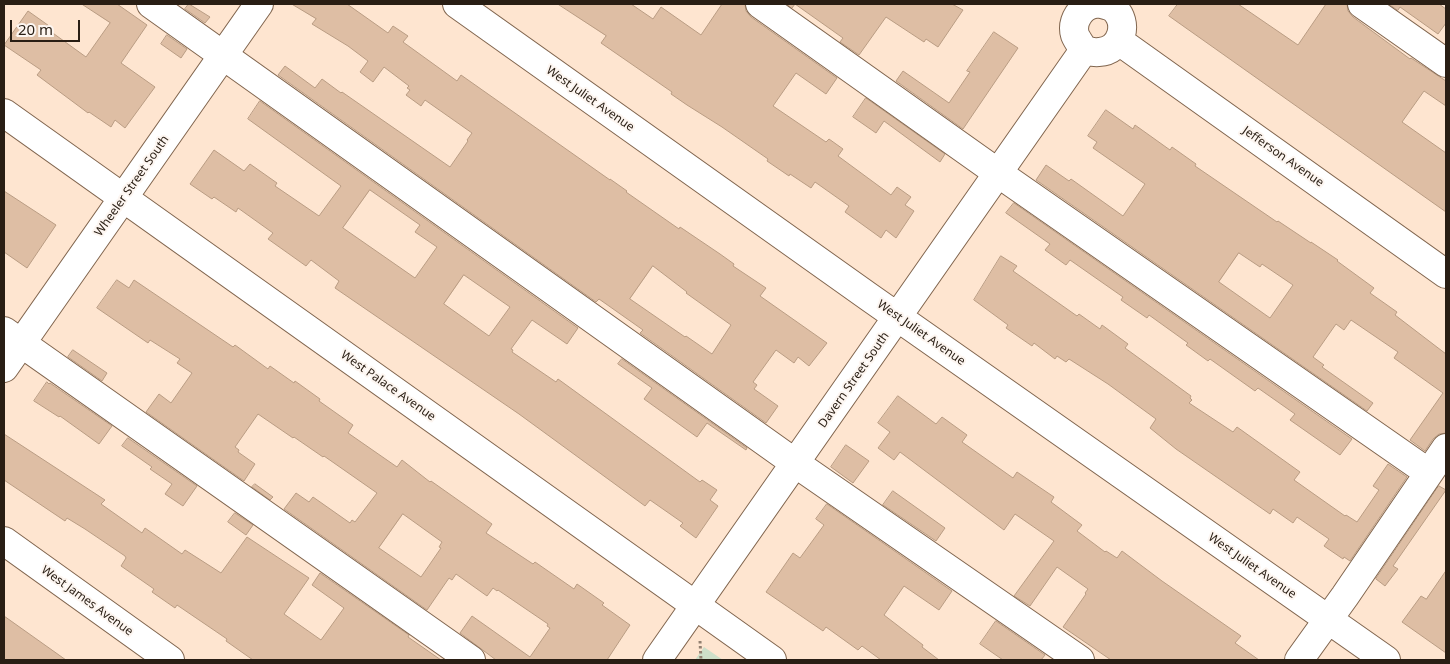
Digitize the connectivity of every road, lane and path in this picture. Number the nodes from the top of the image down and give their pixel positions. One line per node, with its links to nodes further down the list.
1 (151, 4): 9 (street)
2 (259, 4): 9 (street, Wheeler Street South)
3 (457, 4): 15 (street, West Juliet Avenue)
4 (760, 4): 12 (street)
5 (1362, 4): 10 (street)
6 (1095, 6): 7 (street); 8 (street)
7 (1119, 41): 8 (street); 14 (street, Jefferson Avenue)
8 (1084, 50): 12 (street, Davern Street South)
9 (224, 54): 13 (street, Wheeler Street South); 19 (street)
10 (1446, 63)
11 (4, 113): 13 (street, West Palace Avenue)
12 (998, 173): 15 (street, Davern Street South); 20 (street)
13 (123, 197): 16 (street, Wheeler Street South); 22 (street, West Palace Avenue)
14 (1446, 274)
15 (898, 317): 19 (street, Davern Street South); 23 (street, West Juliet Avenue)
16 (12, 337): 17 (street, Wheeler Street South); 26 (street)
17 (4, 368)
18 (1446, 448): 20 (street)
19 (795, 463): 22 (street, Davern Street South); 30 (street)
20 (1429, 474): 23 (street)
21 (4, 541): 25 (street, West James Avenue)
22 (695, 606): 27 (street, Davern Street South); 29 (street, West Palace Avenue)
23 (1328, 619): 31 (street); 32 (street, West Juliet Avenue)
24 (700, 640): 28 (path)
25 (170, 660)
26 (470, 660)
27 (657, 660)
28 (701, 660)
29 (772, 660)
30 (1080, 660)
31 (1299, 660)
32 (1386, 660)

